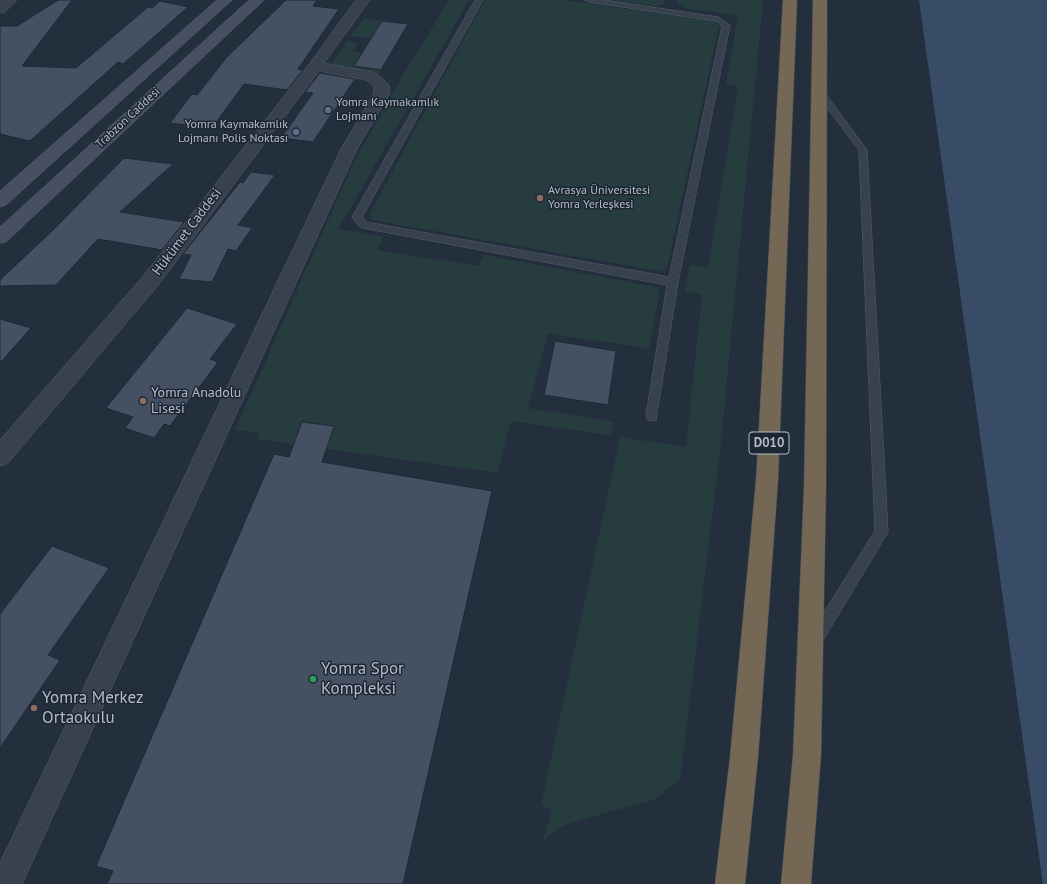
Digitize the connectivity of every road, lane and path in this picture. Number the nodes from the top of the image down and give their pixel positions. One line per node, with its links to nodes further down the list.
1 (10, 0): 9 (street)
2 (225, 0): 12 (main road, Trabzon Caddesi)
3 (257, 0): 13 (main road, Trabzon Caddesi)
4 (363, 0): 10 (street, Hükümet Caddesi)
5 (479, 0): 14 (lane)
6 (589, 0): 14 (lane)
7 (790, 0): 19 (highway, D010)
8 (820, 0): 11 (highway)
9 (0, 9)
10 (315, 66): 16 (street, Hükümet Caddesi); 18 (street)
11 (819, 91): 17 (highway); 17 (lane)
12 (0, 201)
13 (0, 237)
14 (673, 282): 15 (lane)
15 (652, 416)
16 (0, 456)
17 (810, 647): 20 (highway)
18 (6, 884)
19 (730, 884)
20 (796, 884)

